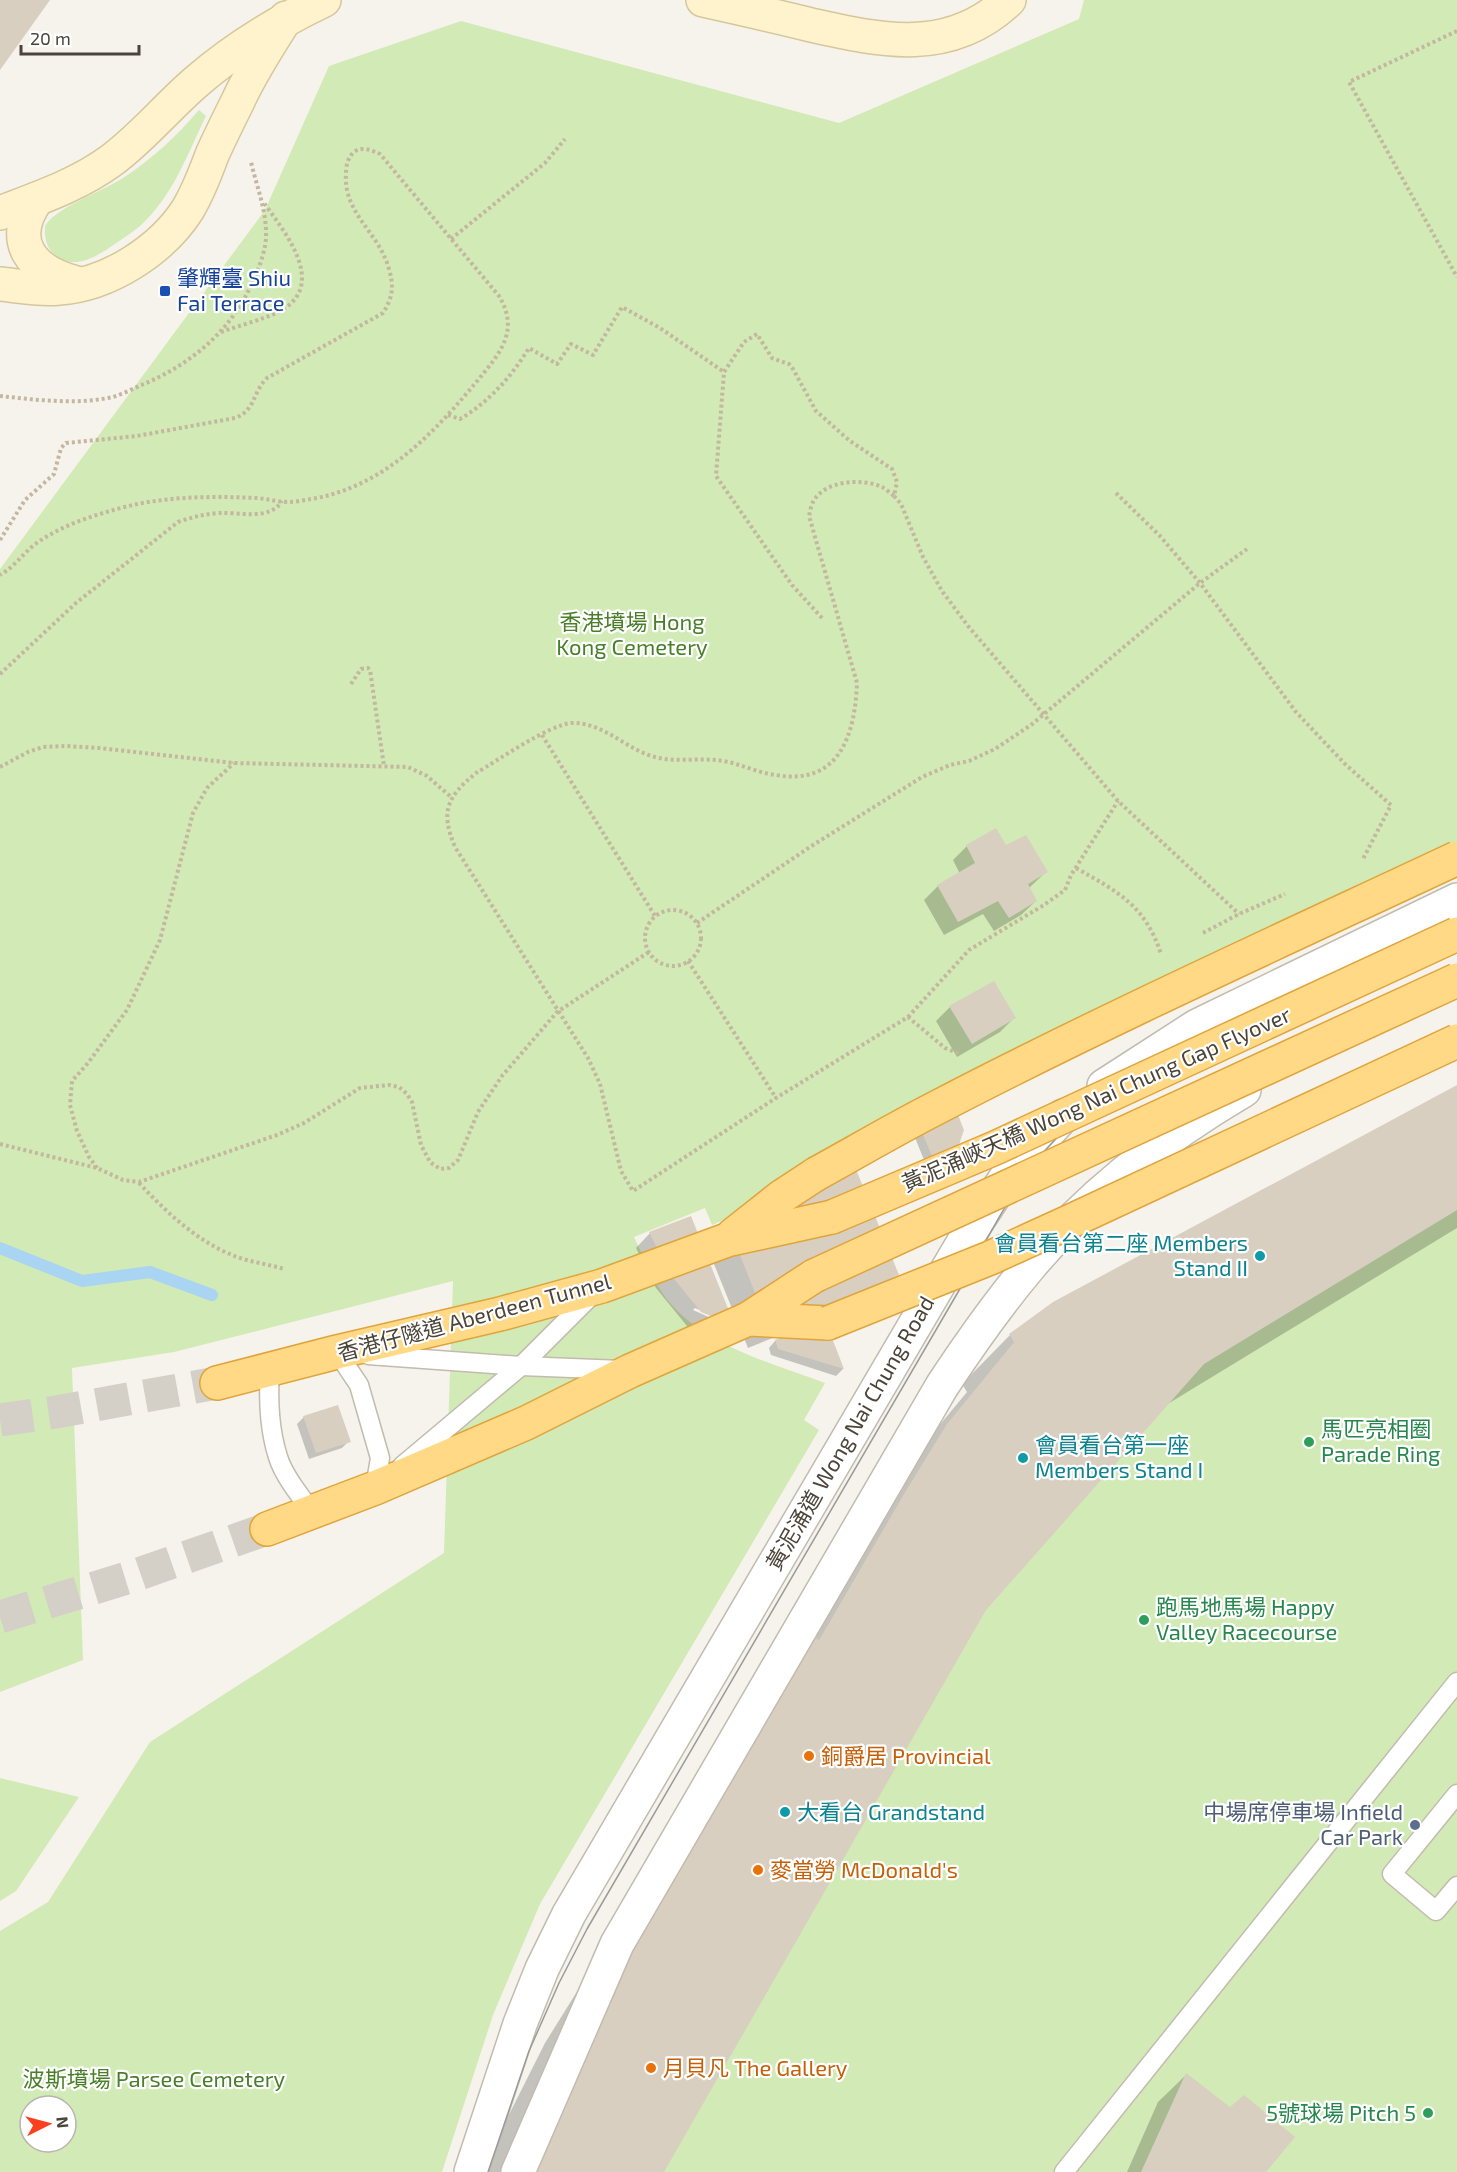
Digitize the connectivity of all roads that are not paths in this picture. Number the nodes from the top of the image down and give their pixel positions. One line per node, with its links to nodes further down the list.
1 (324, 0): 4 (main road)
2 (704, 0): 3 (main road)
3 (1009, 0)
4 (286, 18): 5 (main road); 8 (main road)
5 (37, 199): 6 (main road); 8 (main road)
6 (0, 213)
7 (0, 284): 8 (main road)
8 (83, 285)
9 (1457, 858): 15 (highway, bridge)
10 (1457, 900): 29 (street, 黃泥涌道 Wong Nai Chung Road)
11 (1457, 933): 15 (highway, 黃泥涌峽天橋 Wong Nai Chung Gap Flyover, bridge)
12 (1457, 980): 17 (highway, 黃泥涌峽天橋 Wong Nai Chung Gap Flyover, bridge)
13 (1457, 986): 30 (street)
14 (1457, 1041): 17 (highway, bridge)
15 (727, 1240): 16 (highway, 香港仔隧道 Aberdeen Tunnel)
16 (610, 1283): 18 (highway, 香港仔隧道 Aberdeen Tunnel); 19 (lane)
17 (748, 1319): 20 (highway)
18 (337, 1352): 19 (lane); 21 (highway, 香港仔隧道 Aberdeen Tunnel); 23 (lane)
19 (521, 1366): 20 (lane); 23 (lane)
20 (638, 1367): 23 (highway)
21 (270, 1370): 22 (highway, 香港仔隧道 Aberdeen Tunnel); 24 (lane)
22 (217, 1383)
23 (375, 1488): 24 (highway)
24 (312, 1511): 25 (highway)
25 (267, 1528)
26 (1457, 1682): 31 (lane)
27 (1457, 1794): 28 (lane)
28 (1457, 1886)
29 (471, 2172)
30 (518, 2172)
31 (1064, 2172)

